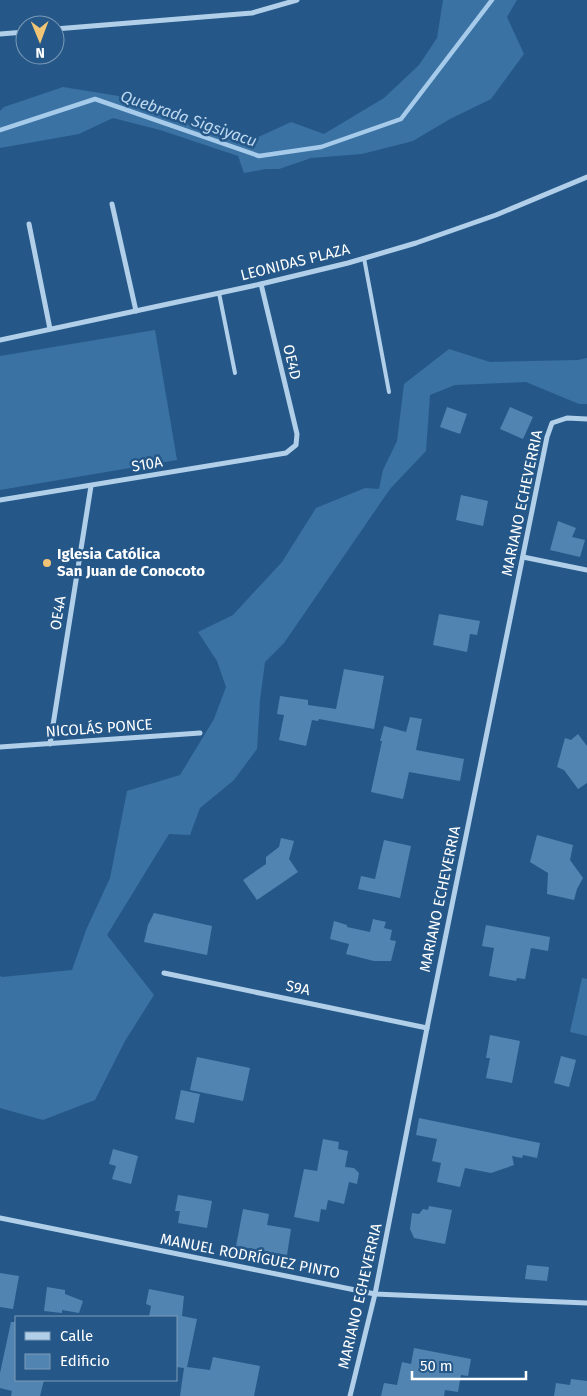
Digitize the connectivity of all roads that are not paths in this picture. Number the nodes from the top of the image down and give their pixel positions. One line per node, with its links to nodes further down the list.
1 (296, 0): 2 (street)
2 (65, 28)
3 (15, 33): 4 (street)
4 (0, 34)
5 (587, 178): 8 (street, LEONIDAS PLAZA)
6 (112, 204): 11 (street)
7 (28, 224): 12 (street)
8 (364, 258): 9 (street, LEONIDAS PLAZA); 15 (lane)
9 (261, 284): 10 (street, LEONIDAS PLAZA); 17 (street, OE4D)
10 (219, 293): 11 (street, LEONIDAS PLAZA); 14 (lane)
11 (136, 311): 12 (street, LEONIDAS PLAZA)
12 (50, 329): 13 (street, LEONIDAS PLAZA)
13 (0, 340)
14 (234, 373)
15 (389, 392)
16 (587, 419): 20 (street, MARIANO ECHEVERRIA)
17 (296, 445): 18 (street, S10A)
18 (91, 486): 19 (street, S10A); 23 (street, OE4A)
19 (0, 500)
20 (523, 557): 21 (street); 26 (street, MARIANO ECHEVERRIA)
21 (587, 570)
22 (200, 734): 23 (street, NICOLÁS PONCE)
23 (50, 744): 24 (street, NICOLÁS PONCE)
24 (0, 747)
25 (164, 973): 26 (street, S9A)
26 (427, 1028): 28 (street, MARIANO ECHEVERRIA)
27 (0, 1218): 28 (street, MANUEL RODRÍGUEZ PINTO)
28 (375, 1294): 29 (street, MANUEL RODRÍGUEZ PINTO); 30 (street, MARIANO ECHEVERRIA)
29 (587, 1303)
30 (350, 1396)

